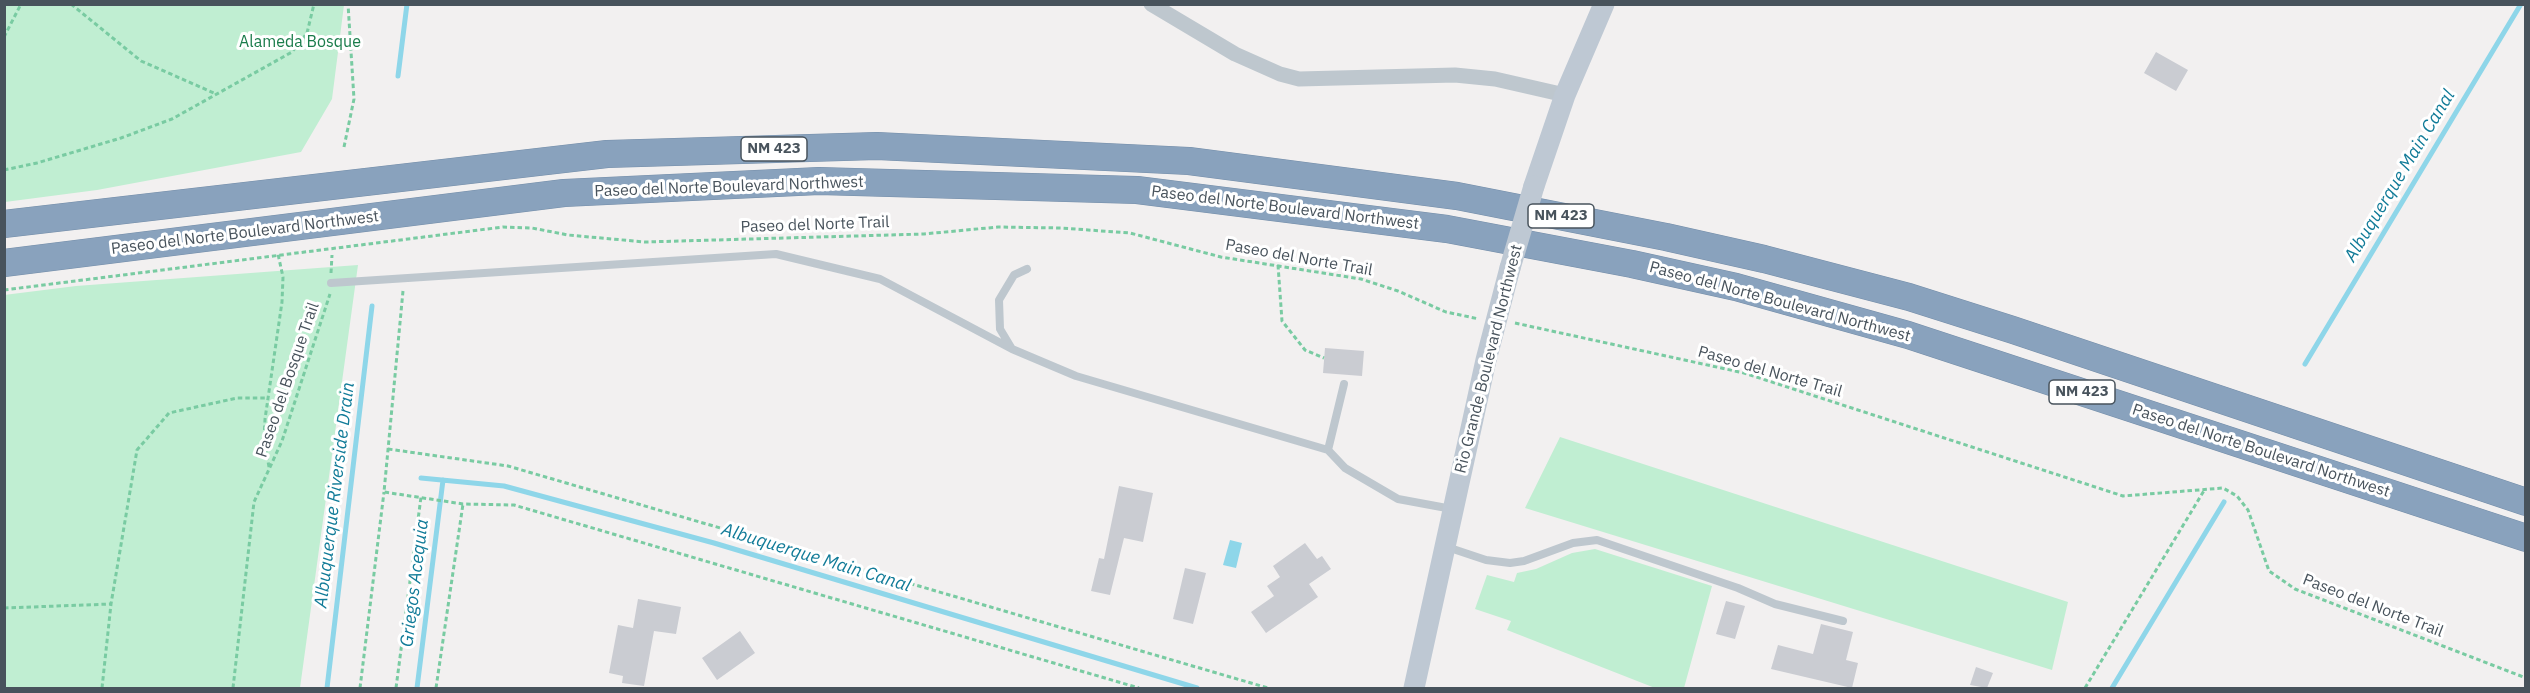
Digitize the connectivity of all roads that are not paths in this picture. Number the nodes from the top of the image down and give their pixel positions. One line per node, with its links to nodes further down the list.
1 (1151, 4): 3 (street)
2 (1604, 4): 3 (street, Rio Grande Boulevard Northwest)
3 (1565, 95): 12 (street, Rio Grande Boulevard Northwest, bridge)
4 (4, 224): 11 (highway, Paseo del Norte Boulevard Northwest / NM 423)
5 (4, 263): 13 (highway, Paseo del Norte Boulevard Northwest / NM 423)
6 (1027, 269): 8 (lane)
7 (331, 283): 8 (lane)
8 (1012, 349): 10 (lane)
9 (1344, 384): 10 (lane)
10 (1328, 450): 12 (lane)
11 (2526, 502)
12 (1454, 509): 14 (street, Rio Grande Boulevard Northwest)
13 (2526, 538)
14 (1446, 546): 15 (lane); 16 (street, Rio Grande Boulevard Northwest)
15 (1843, 621)
16 (1414, 688)

